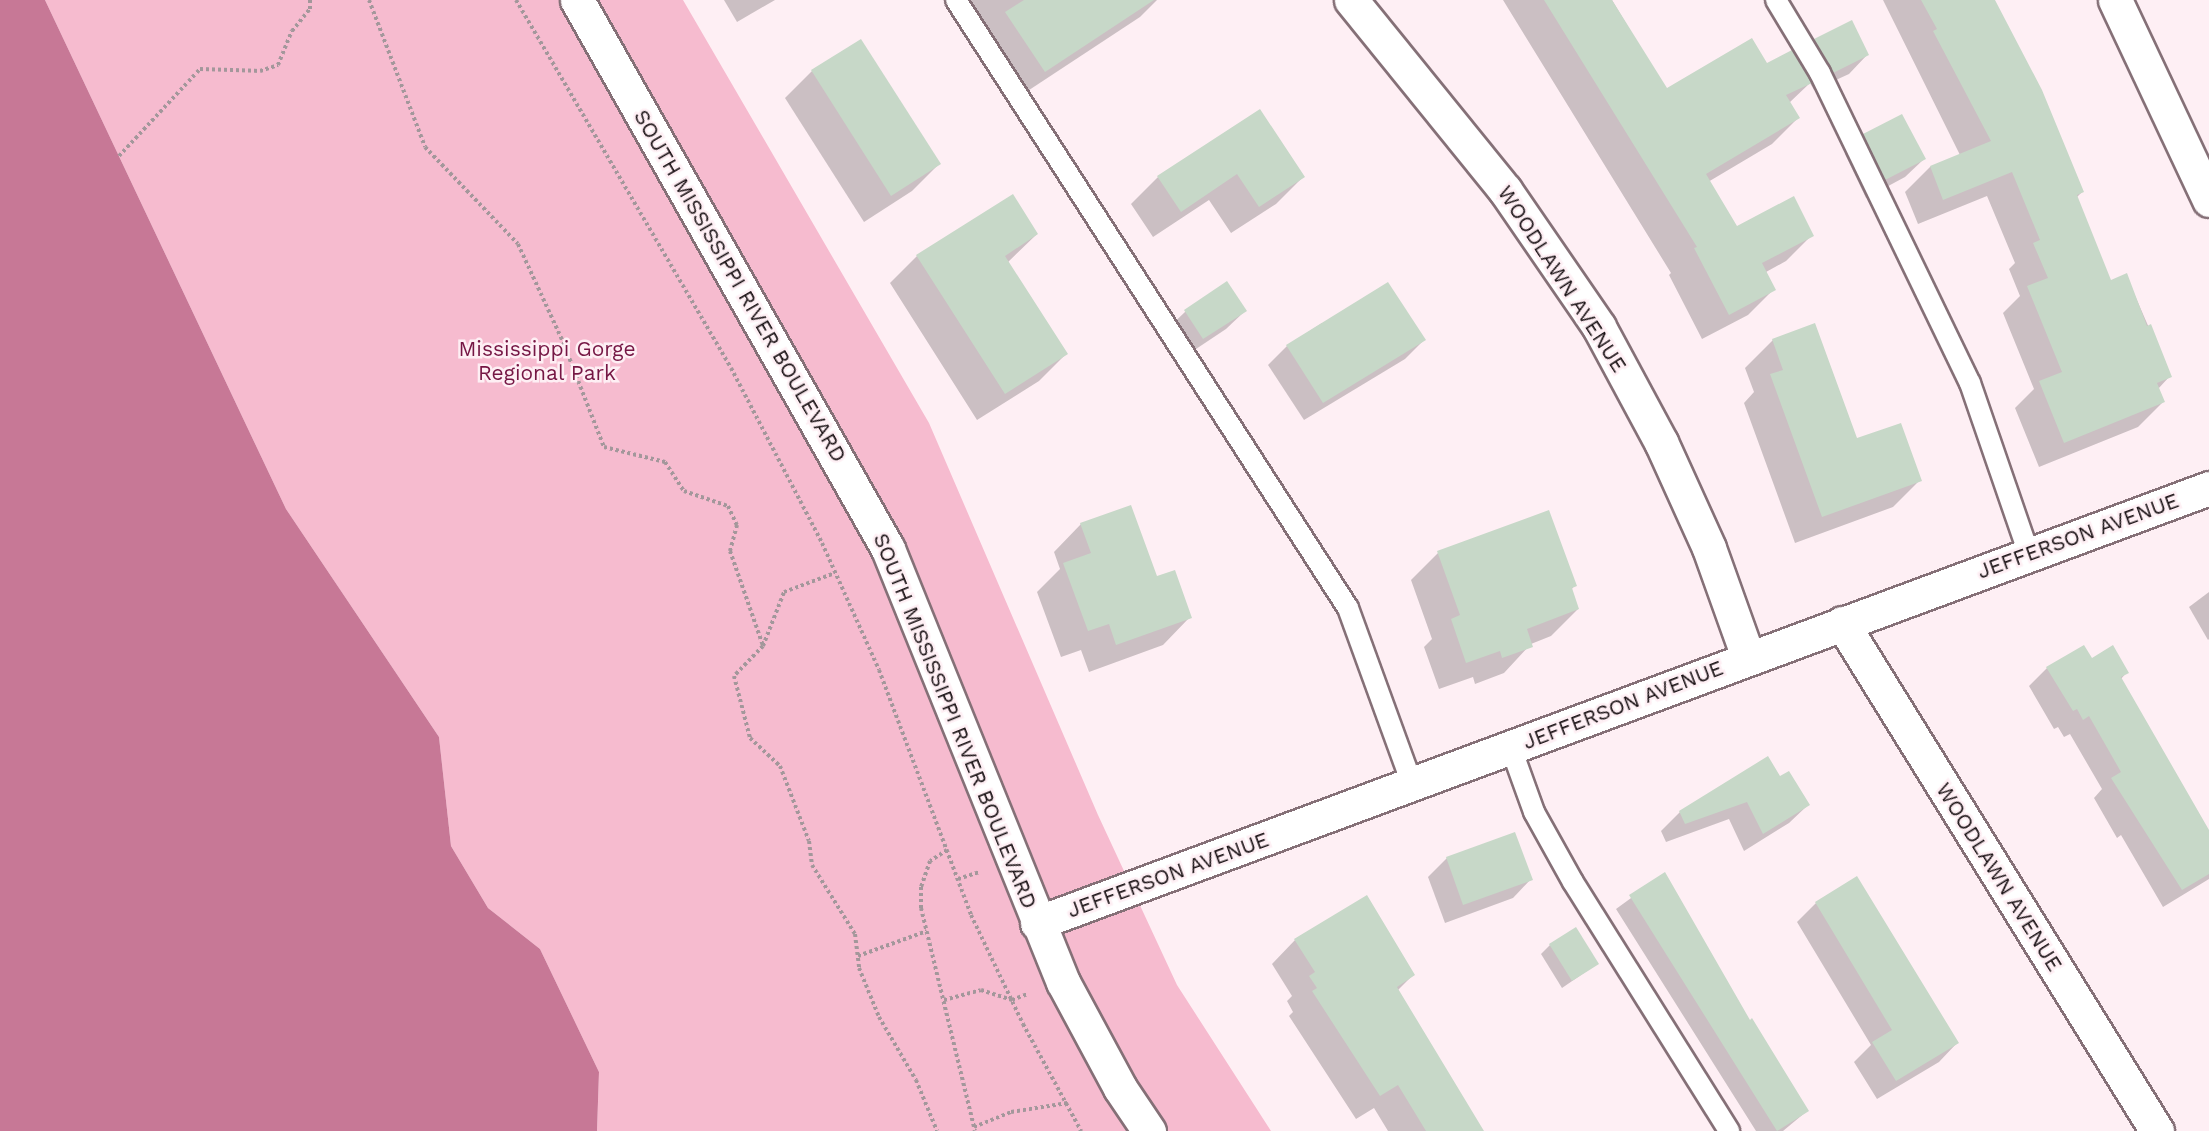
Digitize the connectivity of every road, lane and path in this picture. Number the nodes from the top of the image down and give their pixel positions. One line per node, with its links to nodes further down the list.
1 (310, 0): 9 (path)
2 (369, 0): 15 (path)
3 (516, 0): 13 (path)
4 (577, 0): 20 (street, SOUTH MISSISSIPPI RIVER BOULEVARD)
5 (956, 0): 18 (lane)
6 (1351, 0): 16 (street, WOODLAWN AVENUE)
7 (1776, 0): 12 (lane)
8 (2115, 0): 10 (street)
9 (119, 156)
10 (2209, 200)
11 (2209, 488): 12 (street, JEFFERSON AVENUE)
12 (2029, 554): 14 (street, JEFFERSON AVENUE)
13 (836, 573): 15 (path); 19 (path)
14 (1842, 623): 16 (street, JEFFERSON AVENUE); 31 (street, WOODLAWN AVENUE)
15 (763, 646): 22 (path)
16 (1748, 657): 17 (street, JEFFERSON AVENUE)
17 (1511, 748): 18 (street, JEFFERSON AVENUE); 30 (lane)
18 (1412, 784): 20 (street, JEFFERSON AVENUE)
19 (947, 850): 21 (path); 24 (path)
20 (1037, 923): 29 (street, SOUTH MISSISSIPPI RIVER BOULEVARD)
21 (927, 931): 22 (path); 23 (path)
22 (858, 956): 27 (path)
23 (944, 1000): 24 (path); 26 (path)
24 (1012, 1000): 25 (path)
25 (1066, 1103): 26 (path); 28 (path)
26 (975, 1129)
27 (937, 1131)
28 (1081, 1131)
29 (1149, 1131)
30 (1729, 1131)
31 (2157, 1131)

